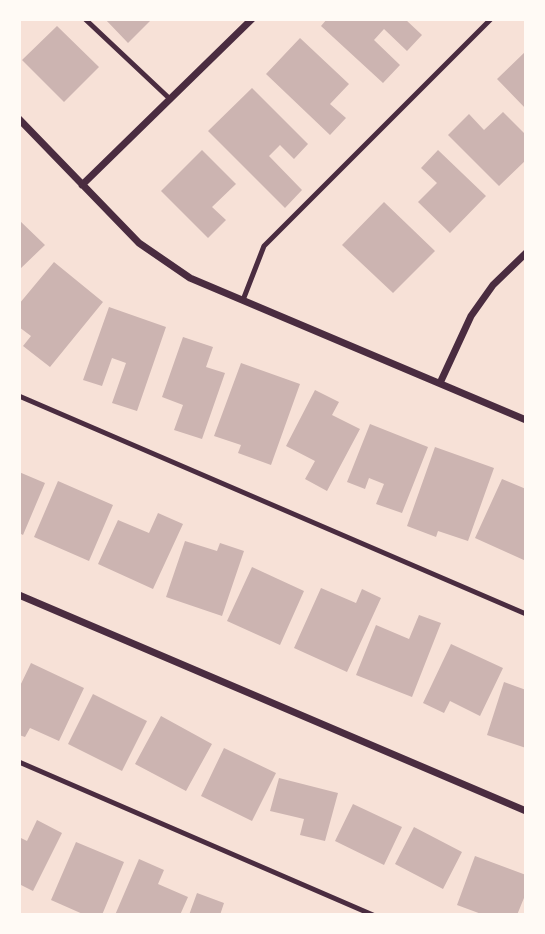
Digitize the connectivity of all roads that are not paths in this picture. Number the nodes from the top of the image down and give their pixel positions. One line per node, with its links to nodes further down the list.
1 (85, 19): 4 (lane)
2 (252, 19): 4 (street)
3 (491, 19): 8 (lane)
4 (170, 99): 6 (street)
5 (19, 119): 6 (street)
6 (82, 185): 8 (street)
7 (526, 253): 9 (street)
8 (243, 300): 9 (street)
9 (440, 383): 11 (street)
10 (19, 397): 13 (lane)
11 (526, 420)
12 (19, 595): 15 (street)
13 (526, 614)
14 (19, 762): 16 (lane)
15 (526, 811)
16 (373, 915)

